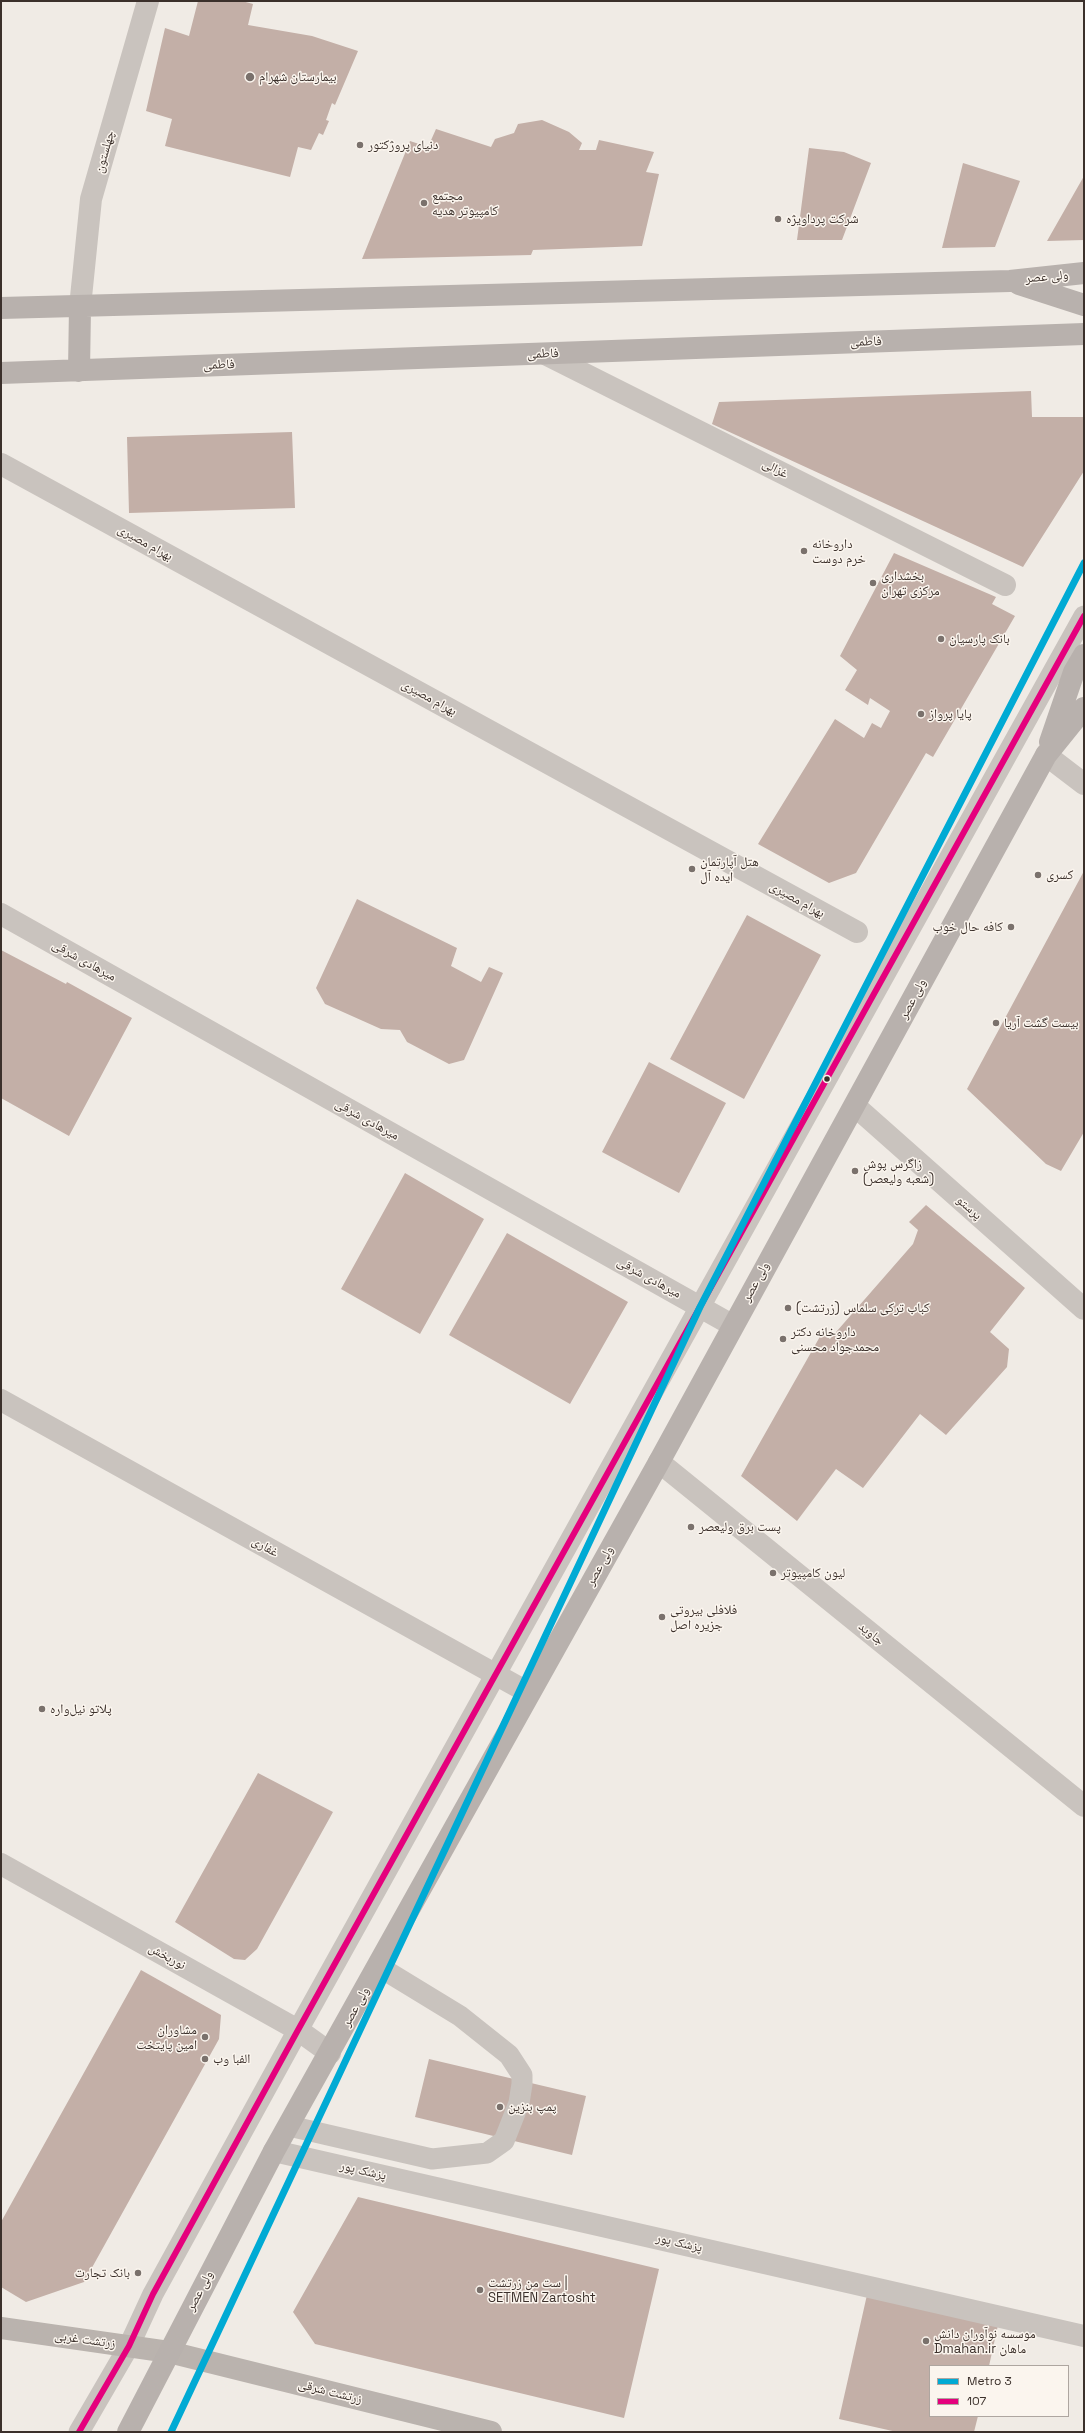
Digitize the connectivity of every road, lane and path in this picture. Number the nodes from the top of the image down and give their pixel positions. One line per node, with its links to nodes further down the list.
1 (148, 1): 5 (street, چهلستون)
2 (1084, 274): 3 (main road, ولی عصر)
3 (1010, 281): 4 (main road); 5 (main road)
4 (1084, 305)
5 (80, 307): 6 (main road); 9 (main road)
6 (1, 308)
7 (1084, 334): 8 (main road, فاطمی)
8 (545, 354): 9 (main road, فاطمی); 12 (street, غزالی)
9 (79, 371): 10 (main road, فاطمی)
10 (1, 373)
11 (1, 464): 19 (street, بهرام مصیری)
12 (1005, 585)
13 (1084, 616): 21 (lane)
14 (1084, 655): 16 (main road)
15 (1084, 708): 16 (main road, ولی عصر)
16 (1046, 754): 17 (street); 20 (main road, ولی عصر)
17 (1084, 784)
18 (1, 914): 21 (street, میرهادی شرقی)
19 (857, 932)
20 (855, 1106): 22 (street, پرستو); 23 (main road, ولی عصر)
21 (700, 1307): 23 (street, میرهادی شرقی); 26 (lane)
22 (1084, 1309)
23 (732, 1325): 25 (main road, ولی عصر)
24 (1, 1400): 26 (street, غفاری)
25 (659, 1462): 27 (main road, ولی عصر); 28 (street, جاوید)
26 (496, 1674): 27 (street, غفاری); 31 (lane)
27 (529, 1693): 30 (main road, ولی عصر)
28 (1084, 1806)
29 (1, 1864): 31 (street, نوربخش)
30 (378, 1966): 32 (main road, ولی عصر); 33 (lane)
31 (298, 2030): 32 (street, نوربخش); 37 (lane)
32 (330, 2053): 33 (main road, ولی عصر)
33 (289, 2126): 34 (main road, ولی عصر)
34 (274, 2151): 36 (street, پزشک پور); 38 (main road, ولی عصر)
35 (1, 2328): 37 (main road, زرتشت غربی)
36 (1084, 2336)
37 (128, 2346): 38 (main road, زرتشت غربی); 39 (lane)
38 (168, 2352): 40 (main road, ولی عصر); 41 (main road, زرتشت شرقی)
39 (79, 2432)
40 (128, 2432)
41 (491, 2432)

